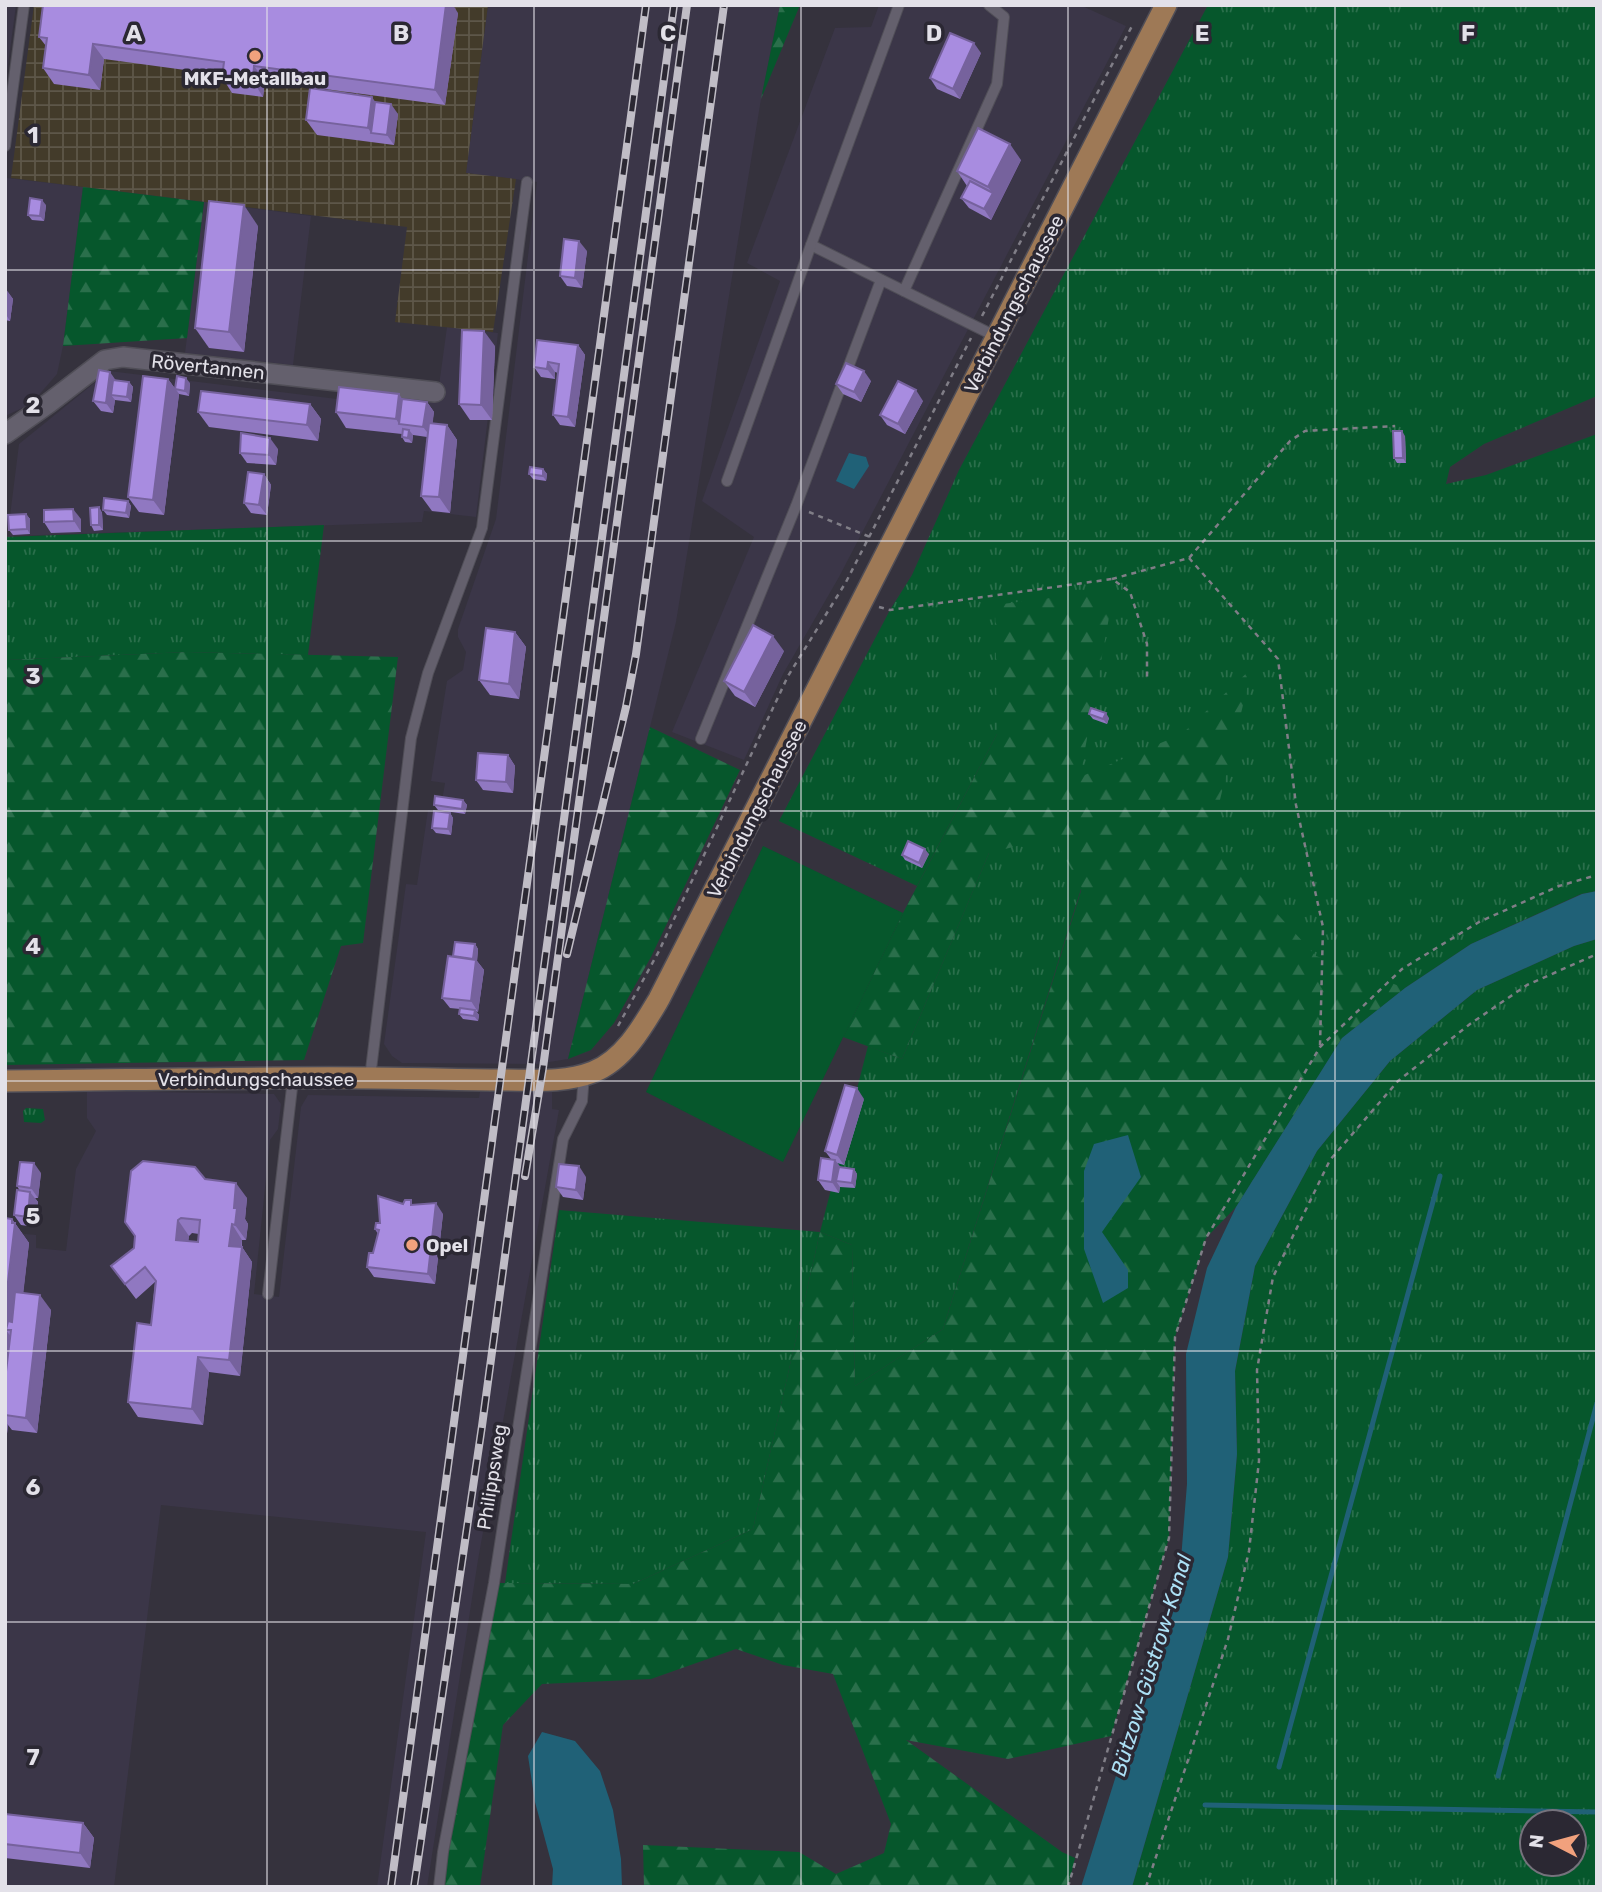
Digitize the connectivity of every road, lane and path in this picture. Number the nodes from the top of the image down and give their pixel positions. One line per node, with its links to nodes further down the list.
1 (24, 5): 6 (lane)
2 (899, 5): 8 (lane)
3 (989, 5): 10 (lane)
4 (1166, 5): 12 (main road, Verbindungschaussee)
5 (1136, 18): 11 (path)
6 (5, 146)
7 (527, 182): 30 (lane)
8 (811, 245): 9 (lane); 16 (lane)
9 (881, 280): 10 (lane); 17 (lane)
10 (904, 291): 11 (lane)
11 (977, 325): 12 (lane); 18 (path)
12 (997, 337): 19 (main road, Verbindungschaussee)
13 (435, 392): 15 (street, Rövertannen)
14 (1395, 426): 20 (path)
15 (5, 434)
16 (727, 481)
17 (796, 506): 18 (path); 24 (lane)
18 (870, 537): 19 (path); 27 (path)
19 (890, 545): 22 (main road, Verbindungschaussee)
20 (1189, 558): 21 (path); 28 (path)
21 (1112, 579): 22 (path); 23 (path)
22 (862, 602): 29 (main road, Verbindungschaussee)
23 (1147, 678)
24 (701, 739)
25 (1597, 875): 28 (path)
26 (1597, 954): 36 (path)
27 (611, 1034)
28 (1320, 1047): 35 (path)
29 (584, 1074): 30 (main road, Verbindungschaussee); 34 (lane, Philippsweg)
30 (370, 1078): 31 (main road, Verbindungschaussee)
31 (293, 1079): 32 (main road, Verbindungschaussee); 33 (lane)
32 (5, 1081)
33 (268, 1294)
34 (439, 1887)
35 (1068, 1887)
36 (1146, 1887)

